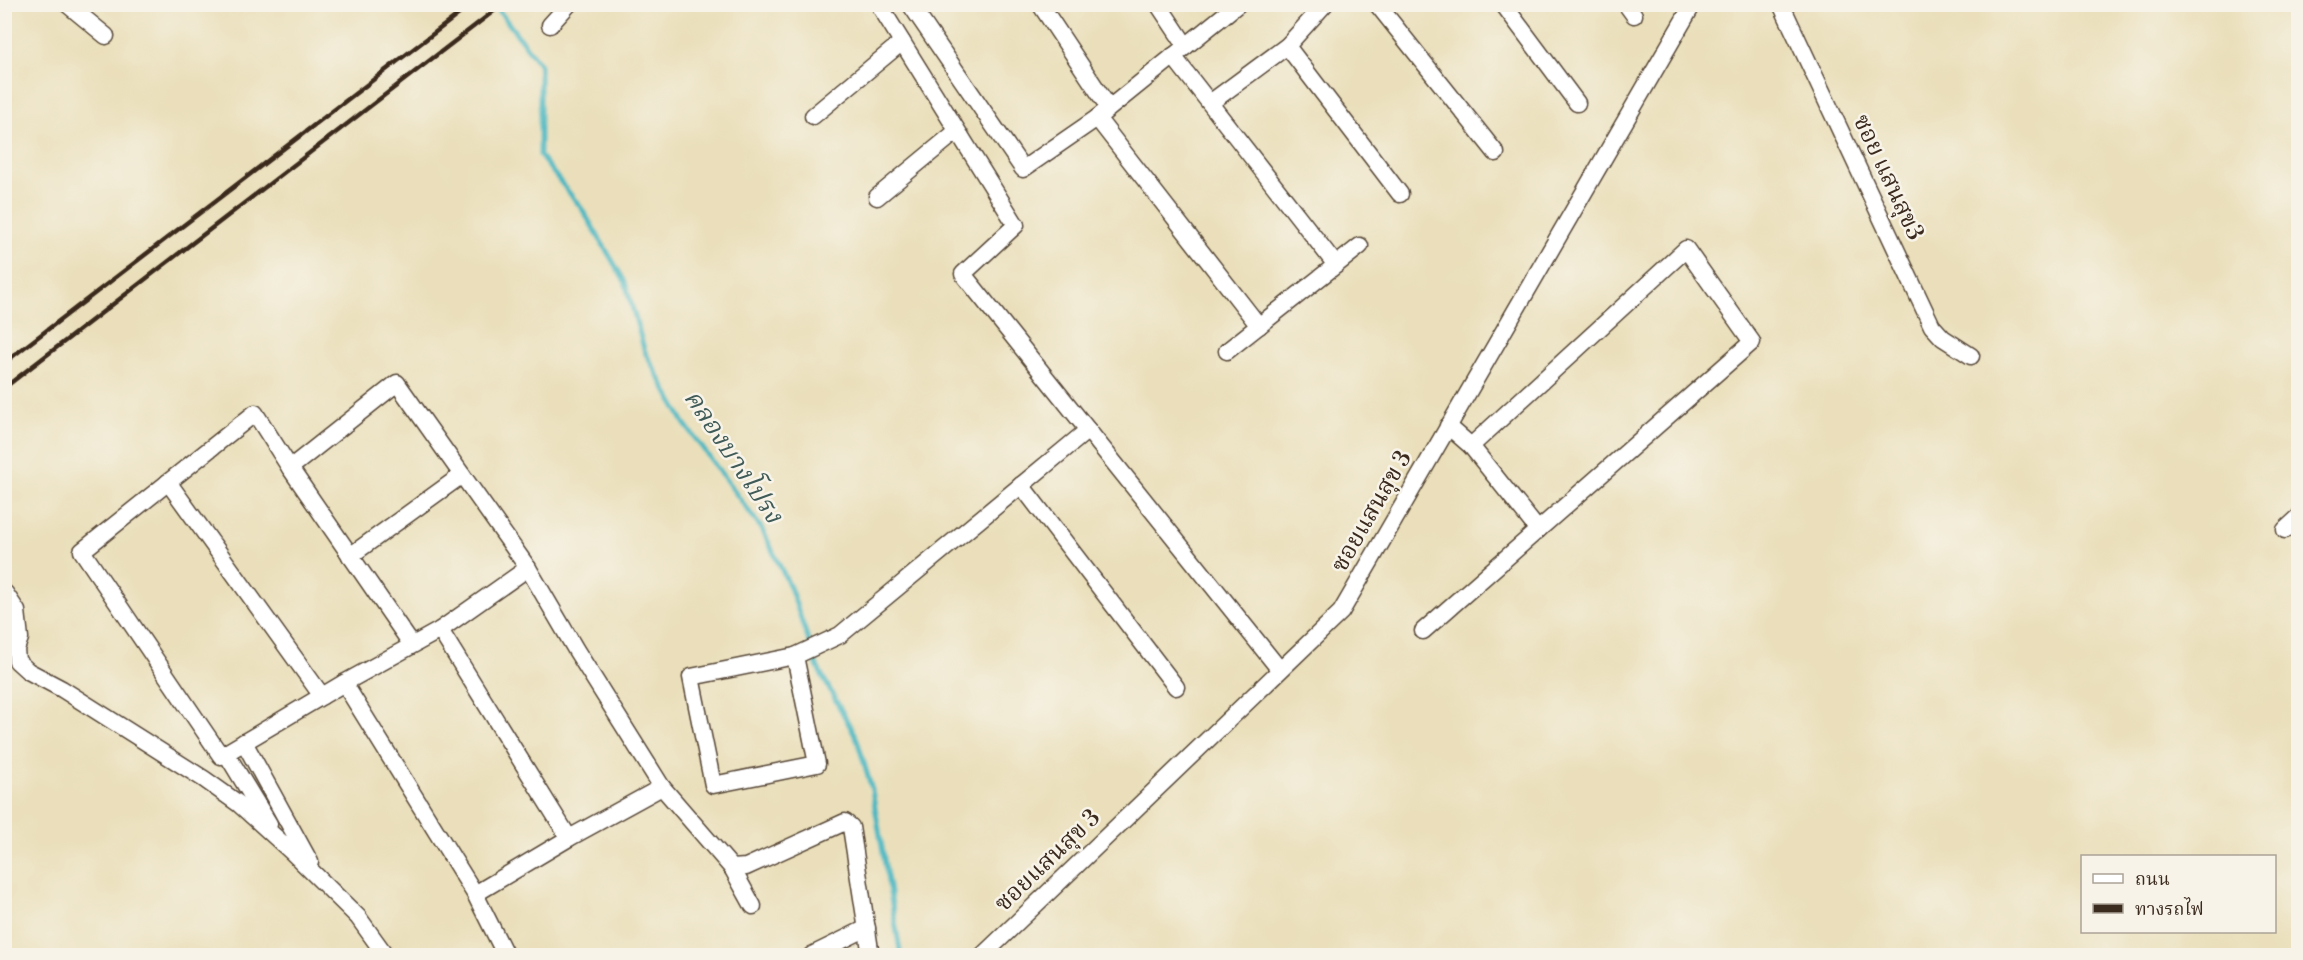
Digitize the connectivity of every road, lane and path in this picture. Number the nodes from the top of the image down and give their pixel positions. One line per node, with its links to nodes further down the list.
1 (67, 4): 14 (street)
2 (569, 4): 13 (street)
3 (910, 4): 20 (street)
4 (1040, 4): 20 (street)
5 (1158, 4): 17 (street)
6 (1238, 4): 17 (street)
7 (1325, 4): 16 (street)
8 (1377, 4): 23 (street)
9 (1503, 4): 19 (street)
10 (1693, 4): 31 (street, ซอยแสนสุข 3)
11 (1781, 4): 30 (street, ซอย แสนสุข3)
12 (881, 8): 15 (street)
13 (550, 25)
14 (106, 36)
15 (902, 42): 21 (street); 22 (street)
16 (1287, 46): 18 (street); 24 (street)
17 (1179, 51): 18 (street); 20 (street)
18 (1210, 103): 27 (street)
19 (1577, 103)
20 (1103, 113): 28 (street)
21 (813, 116)
22 (957, 131): 25 (street); 32 (street)
23 (1496, 153)
24 (1400, 194)
25 (877, 197)
26 (1360, 246): 27 (street)
27 (1335, 265): 28 (street)
28 (1259, 326): 29 (street)
29 (1227, 351)
30 (1971, 356)
31 (1448, 426): 33 (street); 48 (street, ซอยแสนสุข 3)
32 (1088, 430): 37 (street); 48 (street)
33 (1471, 446): 39 (street); 39 (street)
34 (290, 468): 35 (street); 36 (street); 41 (street)
35 (462, 475): 41 (street); 42 (street)
36 (168, 482): 51 (street); 53 (street)
37 (1021, 486): 47 (street); 50 (street)
38 (2298, 518): 40 (street)
39 (1538, 530): 45 (street)
40 (2285, 530)
41 (350, 556): 46 (street)
42 (528, 568): 44 (street); 54 (street)
43 (5, 593): 56 (street)
44 (440, 630): 46 (street); 55 (street)
45 (1423, 631)
46 (412, 645): 49 (street)
47 (798, 655): 47 (street)
48 (1280, 670): 66 (street, ซอยแสนสุข 3)
49 (344, 683): 51 (street); 59 (street)
50 (1176, 687)
51 (321, 696): 52 (street)
52 (244, 742): 53 (street); 58 (street)
53 (226, 753): 56 (street)
54 (662, 787): 55 (street); 57 (street)
55 (569, 838): 59 (street)
56 (279, 840): 58 (street)
57 (732, 867): 60 (street); 61 (street)
58 (318, 878): 63 (street)
59 (475, 894): 64 (street)
60 (753, 906)
61 (867, 928): 62 (street); 65 (street)
62 (812, 955)
63 (386, 956)
64 (506, 956)
65 (872, 956)
66 (982, 956)

